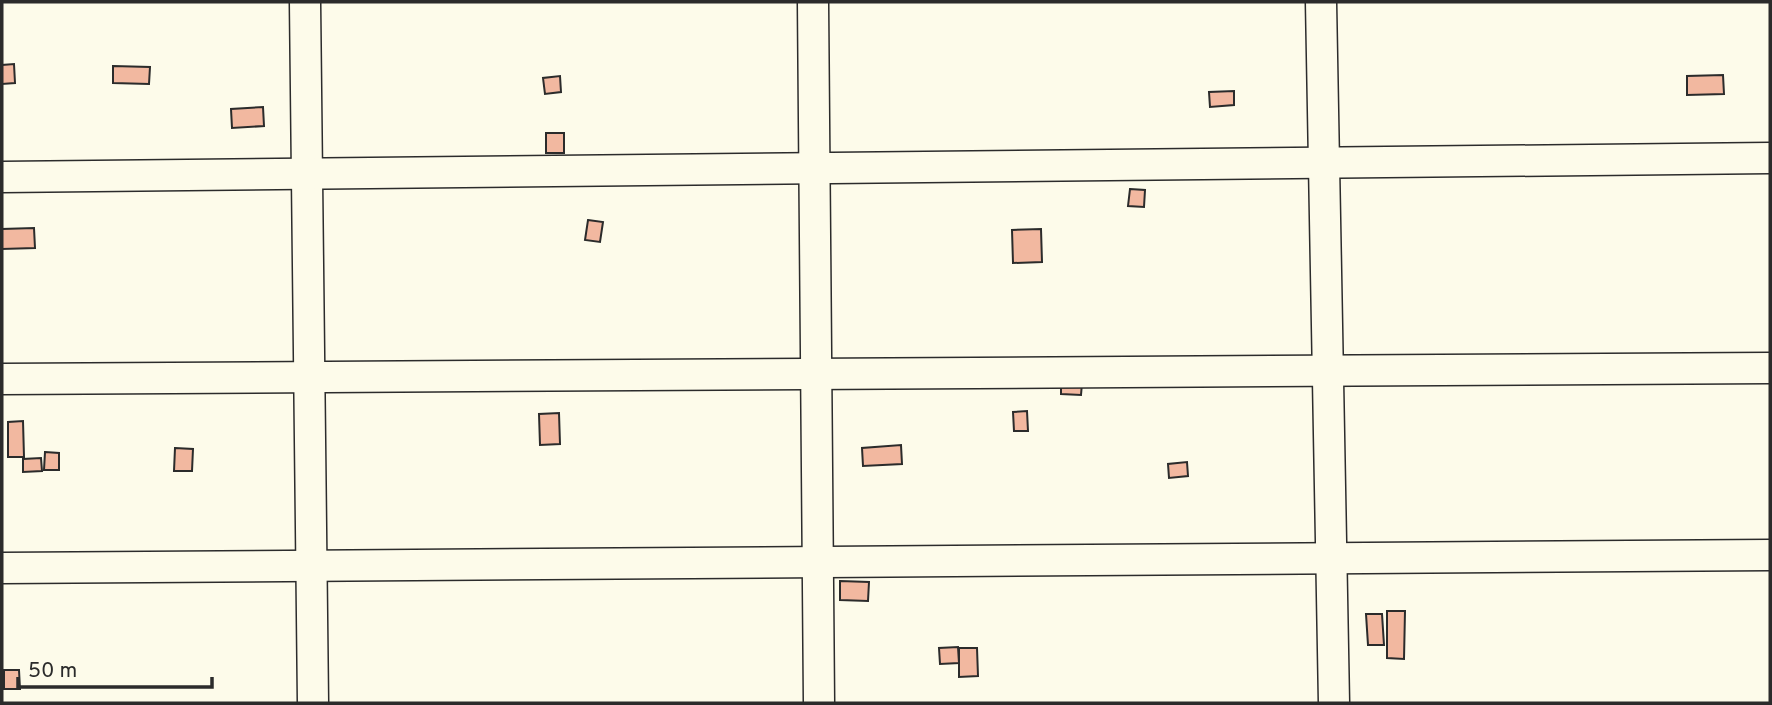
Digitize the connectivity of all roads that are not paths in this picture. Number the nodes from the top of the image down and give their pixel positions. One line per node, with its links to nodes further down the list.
1 (305, 2): 7 (street)
2 (813, 2): 6 (street)
3 (1321, 2): 5 (street)
4 (1770, 158): 5 (street)
5 (1324, 163): 6 (street); 10 (street)
6 (814, 169): 7 (street); 11 (street)
7 (307, 174): 8 (street); 12 (street)
8 (2, 177)
9 (1770, 368): 10 (street)
10 (1328, 371): 11 (street); 15 (street)
11 (816, 374): 12 (street); 16 (street)
12 (309, 377): 13 (street); 17 (street)
13 (2, 379)
14 (1770, 555): 15 (street)
15 (1331, 557): 16 (street); 21 (street)
16 (817, 561): 17 (street); 20 (street)
17 (311, 566): 18 (street); 19 (street)
18 (2, 568)
19 (313, 703)
20 (819, 703)
21 (1334, 703)

